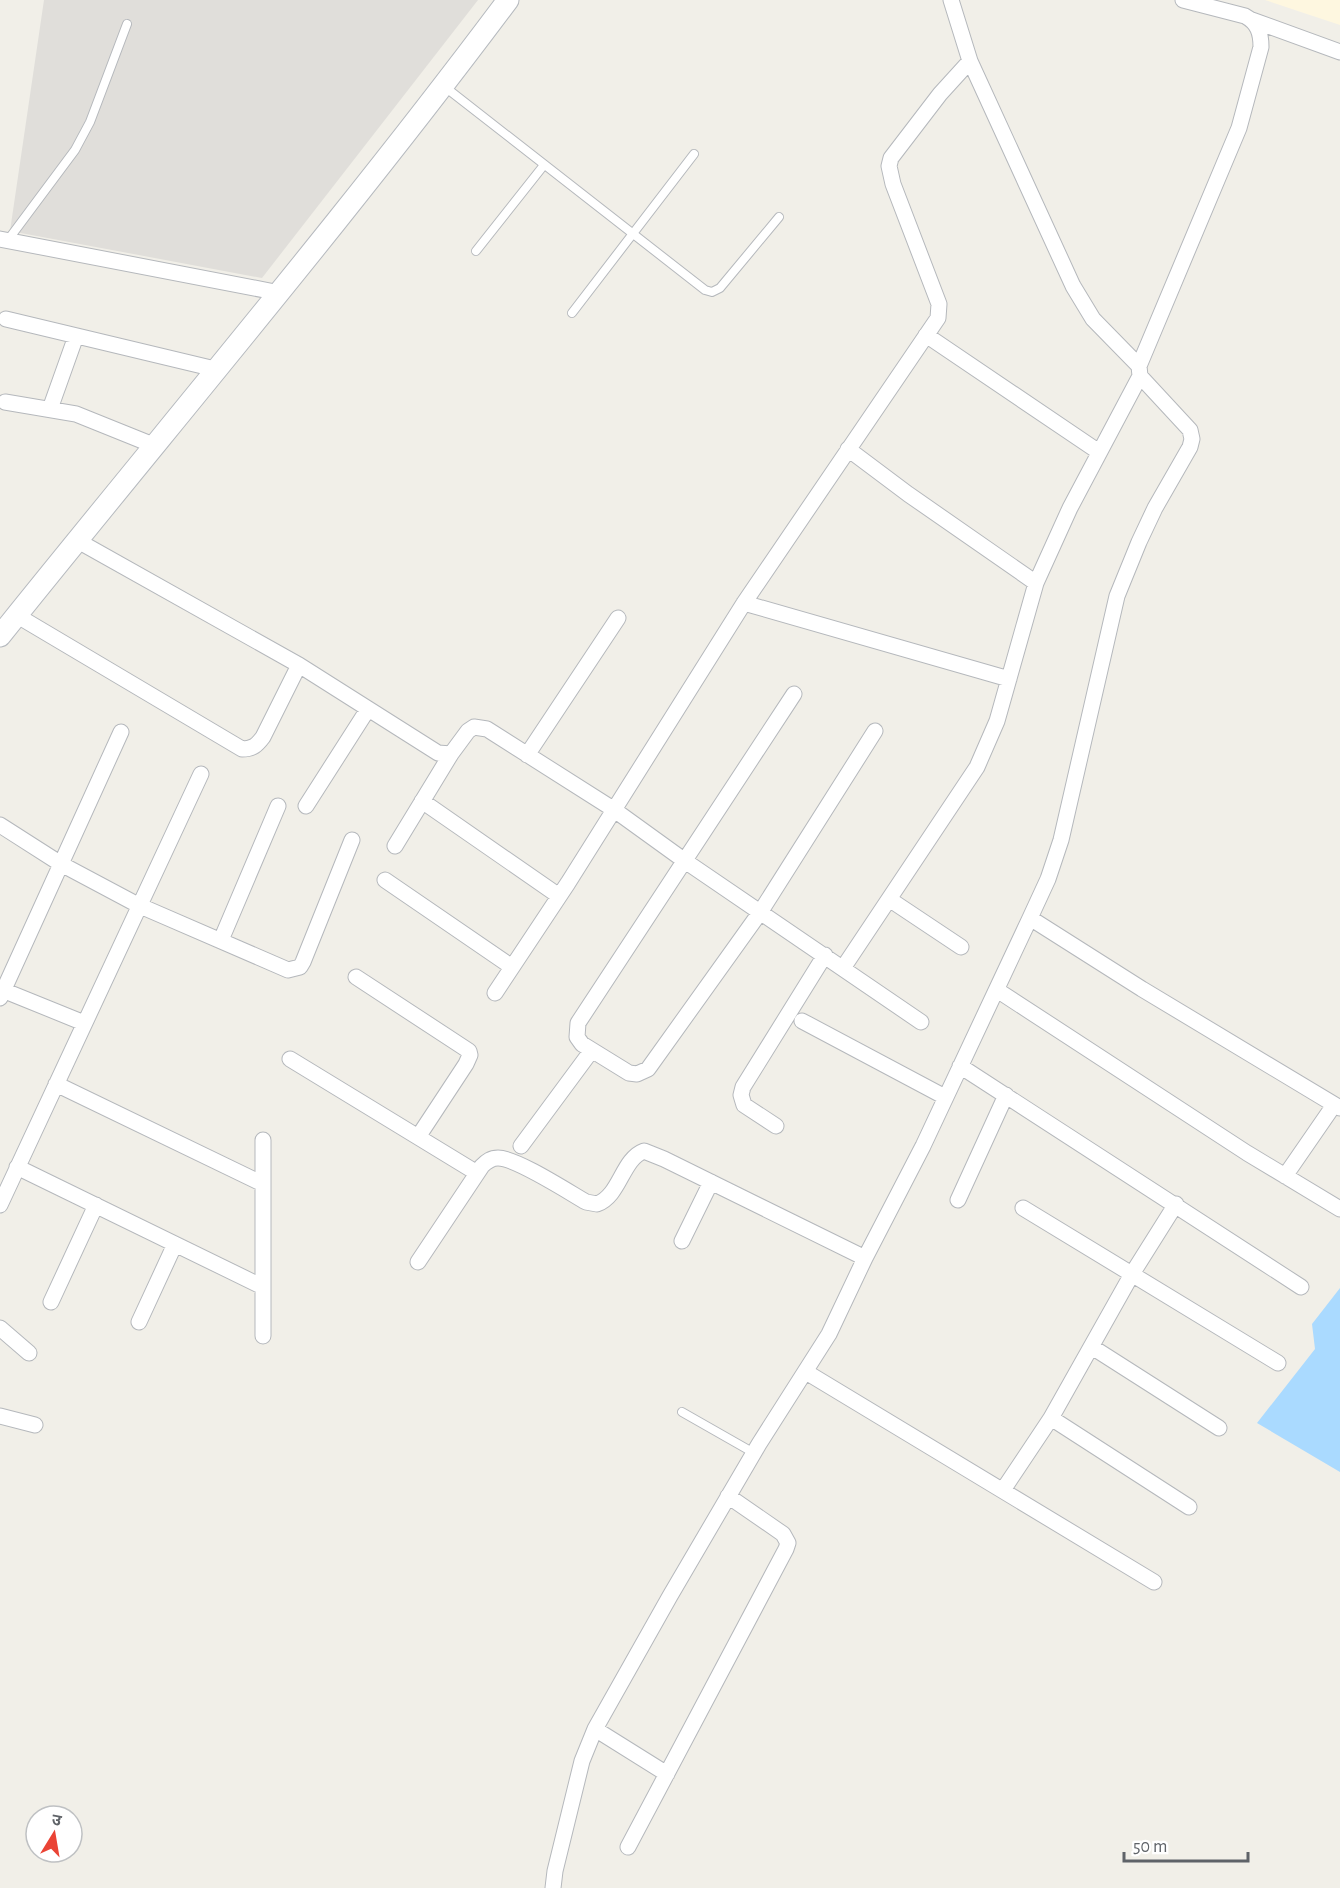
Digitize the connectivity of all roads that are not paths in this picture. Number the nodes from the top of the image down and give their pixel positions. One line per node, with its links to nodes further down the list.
1 (508, 0): 8 (street)
2 (951, 0): 7 (street)
3 (1183, 0): 4 (street)
4 (1252, 20): 6 (street); 21 (street)
5 (127, 24): 13 (lane)
6 (1340, 52)
7 (970, 61): 18 (street); 21 (street)
8 (444, 86): 10 (lane); 15 (street)
9 (694, 154): 12 (lane)
10 (544, 165): 12 (lane); 14 (lane)
11 (779, 217): 12 (lane)
12 (631, 234): 16 (lane)
13 (4, 239): 15 (street)
14 (476, 251)
15 (280, 293): 20 (street)
16 (572, 312)
17 (6, 320): 19 (street)
18 (926, 335): 25 (street); 26 (street)
19 (76, 336): 20 (street); 23 (street)
20 (215, 369): 24 (street)
21 (1140, 371): 26 (street); 56 (street)
22 (6, 402): 23 (street)
23 (50, 409): 24 (street)
24 (153, 445): 27 (street)
25 (848, 449): 28 (street); 29 (street)
26 (1099, 452): 28 (street)
27 (78, 541): 30 (street); 33 (street)
28 (1036, 583): 34 (street)
29 (744, 603): 34 (street); 45 (street)
30 (16, 615): 32 (street); 33 (street)
31 (618, 618): 40 (street)
32 (0, 636)
33 (299, 665): 36 (street)
34 (1009, 679): 53 (street)
35 (794, 694): 49 (street)
36 (368, 709): 39 (street); 44 (street)
37 (874, 731): 55 (street)
38 (120, 732): 50 (street)
39 (451, 754): 40 (street); 42 (street)
40 (527, 755): 45 (street)
41 (201, 774): 54 (street)
42 (422, 801): 48 (street); 52 (street)
43 (278, 806): 57 (street)
44 (306, 806)
45 (613, 809): 49 (street); 52 (street)
46 (0, 825): 50 (street)
47 (352, 840): 57 (street)
48 (395, 846)
49 (685, 861): 55 (street); 69 (street)
50 (61, 864): 54 (street); 64 (street)
51 (385, 880): 60 (street)
52 (559, 896): 60 (street)
53 (889, 899): 58 (street); 61 (street)
54 (138, 905): 57 (street); 68 (street)
55 (761, 911): 59 (street); 69 (street)
56 (1030, 918): 63 (street); 75 (street)
57 (221, 940)
58 (961, 947)
59 (825, 955): 61 (street); 76 (street)
60 (512, 967): 65 (street)
61 (843, 968): 67 (street)
62 (356, 977): 77 (street)
63 (997, 990): 71 (street); 82 (street)
64 (1, 992): 68 (street)
65 (495, 993)
66 (802, 1021): 74 (street)
67 (921, 1022)
68 (84, 1023): 72 (street)
69 (592, 1050): 79 (street)
70 (290, 1059): 77 (street)
71 (960, 1066): 73 (street); 74 (street)
72 (56, 1084): 80 (street); 84 (street)
73 (1006, 1095): 85 (street); 86 (street)
74 (945, 1097): 93 (street)
75 (1337, 1107): 82 (street)
76 (776, 1126)
77 (418, 1137): 81 (street)
78 (262, 1140): 84 (street)
79 (521, 1146)
80 (17, 1167): 87 (street); 88 (street)
81 (477, 1173): 83 (street); 94 (street)
82 (1285, 1176): 90 (street)
83 (711, 1182): 91 (street); 93 (street)
84 (263, 1184): 96 (street)
85 (958, 1200)
86 (1176, 1204): 95 (street); 97 (street)
87 (0, 1205)
88 (96, 1205): 92 (street); 98 (street)
89 (1023, 1208): 95 (street)
90 (1340, 1209)
91 (682, 1241)
92 (175, 1244): 96 (street); 99 (street)
93 (865, 1258): 105 (street)
94 (418, 1262)
95 (1132, 1274): 102 (street); 104 (street)
96 (263, 1287): 101 (street)
97 (1301, 1287)
98 (51, 1302)
99 (139, 1322)
100 (0, 1328): 103 (street)
101 (263, 1336)
102 (1092, 1347): 108 (street); 110 (street)
103 (29, 1353)
104 (1278, 1363)
105 (806, 1372): 111 (street); 112 (street)
106 (682, 1412): 111 (lane)
107 (0, 1416): 109 (street)
108 (1051, 1418): 112 (street); 114 (street)
109 (34, 1425)
110 (1219, 1428)
111 (754, 1453): 113 (street)
112 (1003, 1490): 115 (street)
113 (728, 1496): 116 (street); 117 (street)
114 (1189, 1507)
115 (1154, 1582)
116 (595, 1729): 117 (street); 119 (street)
117 (667, 1774): 118 (street)
118 (628, 1847)
119 (553, 1888)

